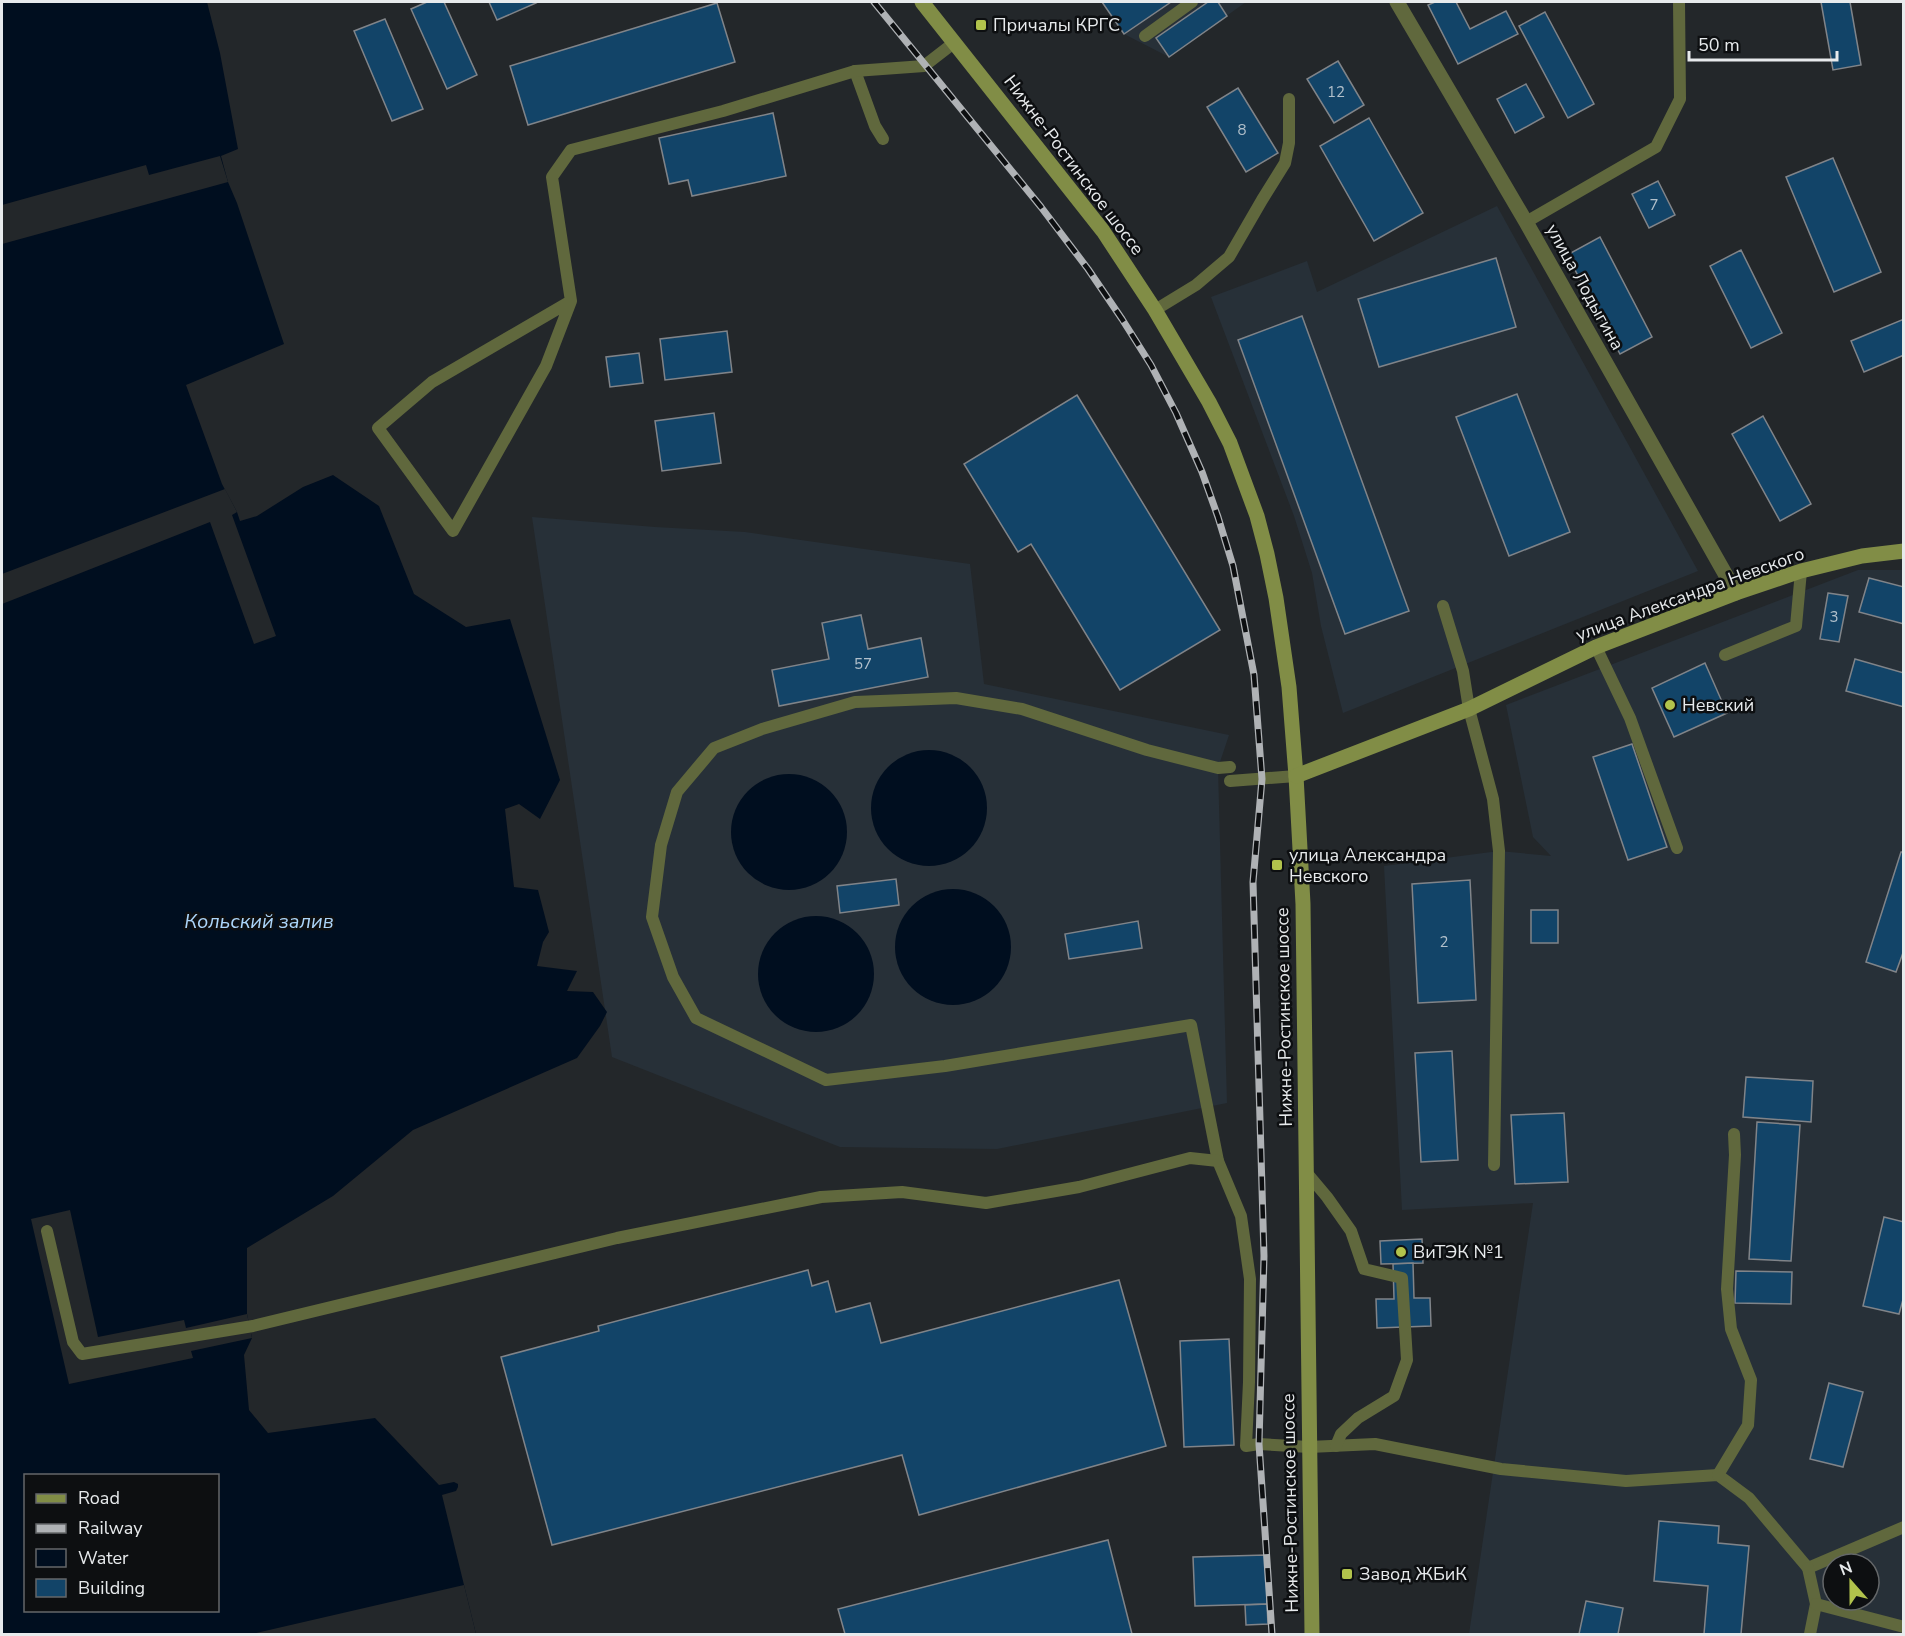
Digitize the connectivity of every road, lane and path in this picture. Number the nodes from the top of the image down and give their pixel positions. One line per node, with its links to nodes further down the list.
1 (922, 2): 6 (street, Нижне-Ростинское шоссе)
2 (1192, 2): 5 (lane)
3 (1398, 2): 10 (street, улица Лодыгина)
4 (1679, 2): 10 (lane)
5 (1145, 36)
6 (955, 42): 7 (lane); 12 (street, Нижне-Ростинское шоссе)
7 (855, 71): 9 (lane); 11 (lane)
8 (1289, 99): 12 (lane)
9 (883, 139)
10 (1526, 222): 15 (street, улица Лодыгина)
11 (571, 301): 11 (lane)
12 (1155, 310): 21 (street, Нижне-Ростинское шоссе)
13 (1904, 551): 14 (street, улица Александра Невского)
14 (1801, 571): 15 (street, улица Александра Невского); 18 (lane)
15 (1736, 593): 17 (street, улица Александра Невского)
16 (1443, 606): 19 (lane)
17 (1596, 647): 19 (street, улица Александра Невского); 23 (lane)
18 (1725, 655)
19 (1469, 709): 21 (street, улица Александра Невского); 26 (lane)
20 (1230, 767): 25 (lane)
21 (1296, 776): 22 (lane); 27 (street, Нижне-Ростинское шоссе)
22 (1230, 781)
23 (1677, 849)
24 (1734, 1134): 31 (lane)
25 (1218, 1161): 28 (lane); 30 (lane)
26 (1494, 1165)
27 (1306, 1172): 29 (lane); 30 (street, Нижне-Ростинское шоссе)
28 (47, 1231)
29 (1336, 1446): 30 (lane); 31 (lane)
30 (1309, 1447): 36 (street, Нижне-Ростинское шоссе)
31 (1718, 1475): 33 (lane)
32 (1904, 1527): 33 (lane)
33 (1808, 1568): 34 (lane)
34 (1816, 1604): 35 (lane); 37 (lane)
35 (1904, 1627)
36 (1312, 1635)
37 (1810, 1635)

